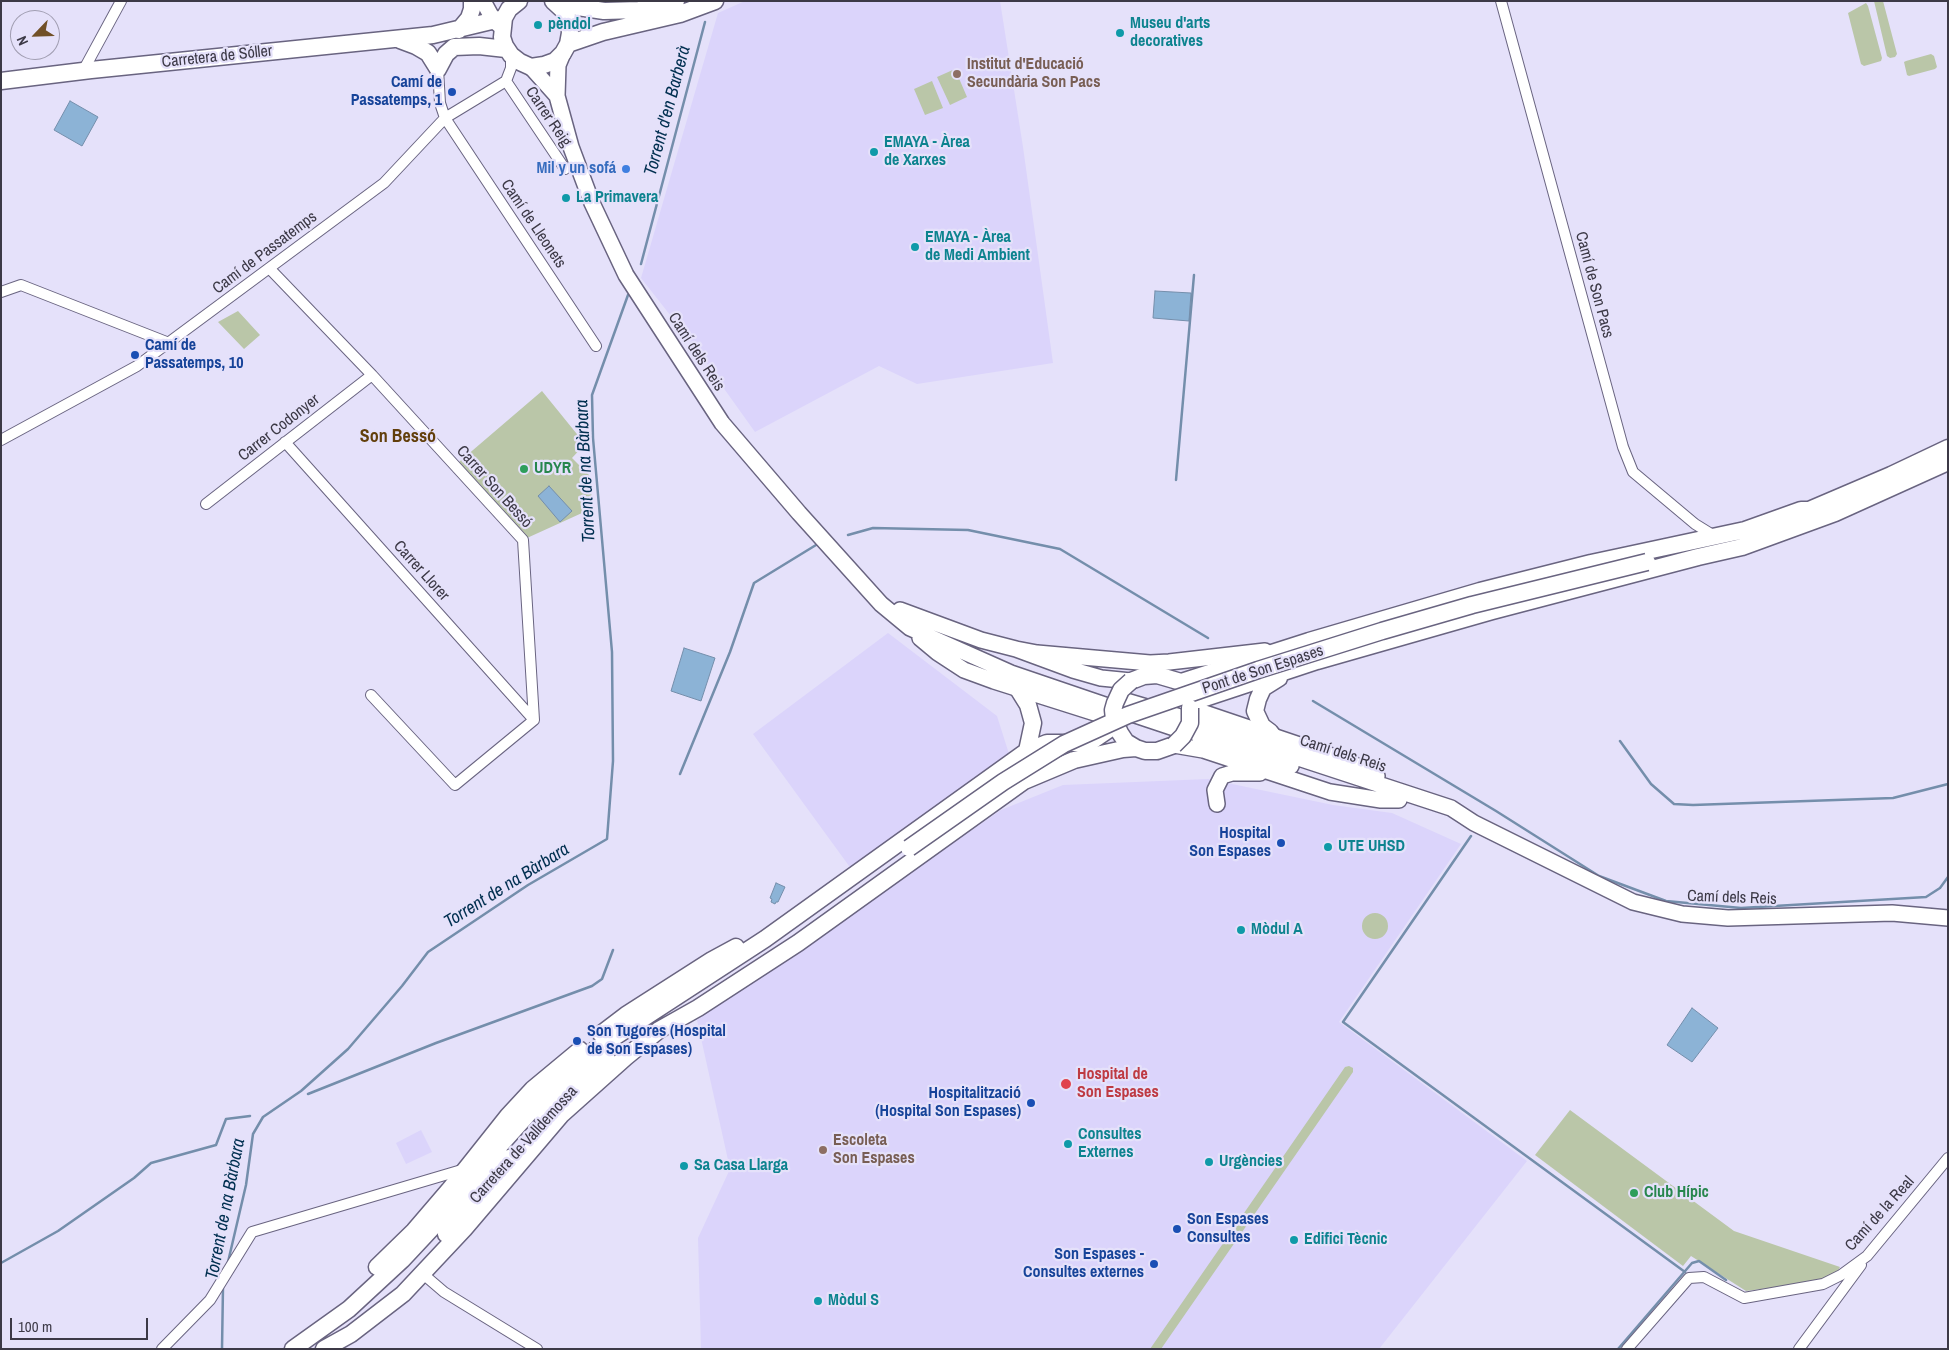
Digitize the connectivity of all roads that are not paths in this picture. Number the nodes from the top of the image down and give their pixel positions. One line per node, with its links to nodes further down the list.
1 (121, 1): 19 (street)
2 (472, 1): 12 (main road)
3 (483, 1): 11 (street)
4 (519, 1): 11 (main road)
5 (585, 1): 6 (street)
6 (647, 1)
7 (676, 1): 10 (main road)
8 (715, 1): 15 (main road)
9 (1501, 1): 36 (street, Camí de Son Pacs)
10 (555, 3): 15 (main road)
11 (500, 22): 12 (main road); 16 (main road)
12 (459, 30): 13 (main road)
13 (433, 35): 14 (main road, Carretera de Sóller); 16 (main road)
14 (398, 39): 18 (main road); 19 (main road, Carretera de Sóller)
15 (565, 48): 17 (main road); 22 (street)
16 (507, 50): 17 (main road); 18 (main road); 21 (street)
17 (531, 67): 22 (street)
18 (438, 69): 23 (street)
19 (83, 71): 20 (main road, Carretera de Sóller)
20 (1, 81)
21 (506, 81): 23 (street, Camí de Passatemps); 24 (street, Carrer Reig)
22 (557, 96): 39 (street, Camí dels Reis)
23 (445, 118): 25 (street, Camí de Passatemps); 28 (street, Camí de Lleonets)
24 (565, 169)
25 (270, 269): 27 (street, Camí de Passatemps); 29 (street, Carrer Son Bessó)
26 (1, 292): 27 (street)
27 (169, 343): 30 (street, Camí de Passatemps)
28 (596, 346)
29 (372, 375): 31 (street, Carrer Codonyer); 51 (street, Carrer Son Bessó)
30 (1, 440)
31 (285, 442): 34 (street, Carrer Codonyer); 51 (street, Carrer Llorer)
32 (1948, 448): 35 (main road)
33 (1948, 462): 37 (main road)
34 (206, 504)
35 (1809, 510): 36 (main road); 38 (main road)
36 (1717, 537): 43 (main road)
37 (1769, 537): 38 (main road); 44 (main road)
38 (1647, 562): 63 (main road, Pont de Son Espases, bridge)
39 (869, 590): 40 (street, Camí dels Reis); 41 (street, Camí dels Reis)
40 (900, 610): 41 (street, Camí dels Reis); 42 (street)
41 (910, 628): 47 (street)
42 (1016, 649): 43 (street); 46 (street)
43 (1282, 650): 45 (main road)
44 (1317, 661): 50 (main road); 53 (main road)
45 (1173, 680): 46 (main road); 50 (main road)
46 (1131, 681): 49 (main road, bridge)
47 (1018, 689): 49 (street); 56 (main road)
48 (371, 695): 51 (street)
49 (1119, 714): 50 (street); 55 (main road); 56 (main road)
50 (1184, 714): 53 (street); 54 (main road, bridge)
51 (534, 720)
52 (1197, 730): 58 (street, Camí dels Reis)
53 (1273, 736): 58 (street)
54 (1174, 745): 55 (main road); 57 (street)
55 (1136, 748): 60 (main road)
56 (1026, 751): 61 (main road)
57 (1281, 776): 58 (street); 59 (street)
58 (1404, 797): 62 (street, Camí dels Reis)
59 (1217, 804)
60 (890, 876): 63 (main road); 67 (main road)
61 (802, 912): 63 (main road); 65 (main road)
62 (1948, 918)
63 (770, 944): 70 (main road, Carretera de Valldemossa); 71 (main road, Carretera de Valldemossa)
64 (1948, 1158): 66 (street, Camí de la Real)
65 (466, 1168): 68 (street); 69 (main road)
66 (1867, 1256): 74 (street, Camí de la Real); 75 (street)
67 (423, 1274): 72 (main road); 73 (street)
68 (162, 1349)
69 (284, 1349)
70 (293, 1349)
71 (318, 1349)
72 (324, 1349)
73 (537, 1349)
74 (1626, 1349)
75 (1799, 1349)

